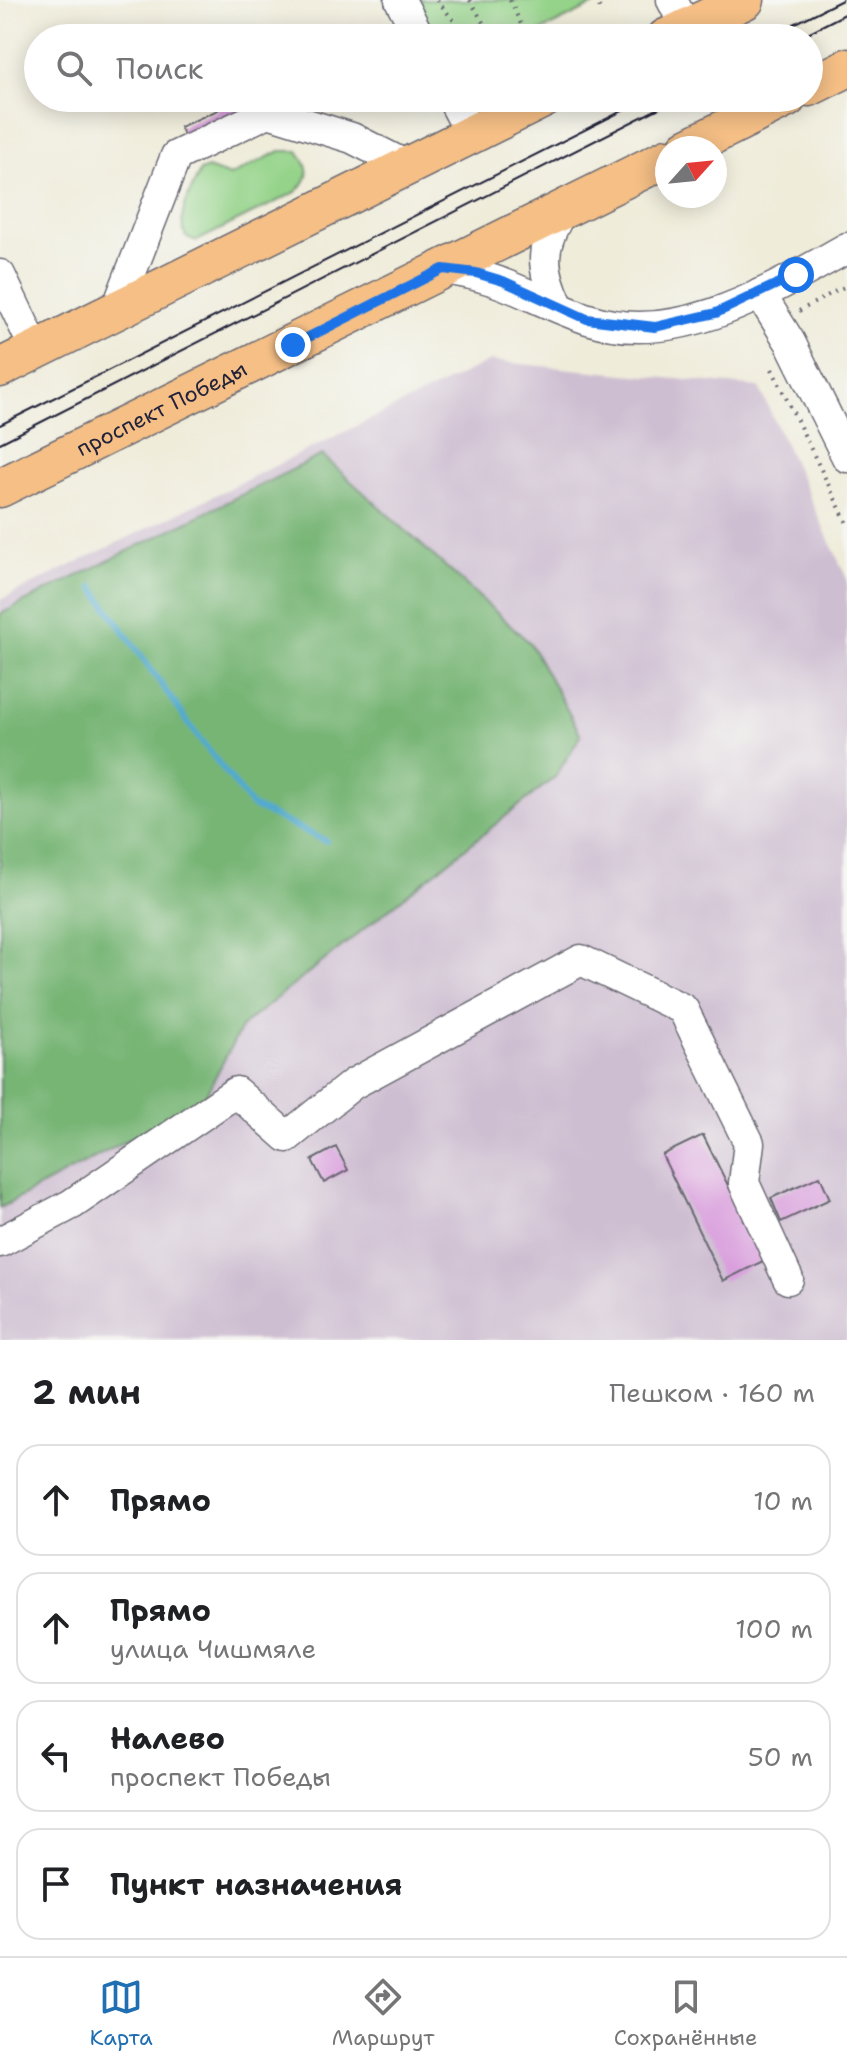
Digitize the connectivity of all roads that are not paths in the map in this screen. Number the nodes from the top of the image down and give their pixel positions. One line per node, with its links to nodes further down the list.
1 (400, 0): 4 (street)
2 (745, 0): 3 (main road)
3 (675, 22)
4 (413, 24)
5 (847, 68): 6 (main road)
6 (823, 80)
7 (459, 112): 10 (street)
8 (518, 112): 10 (main road)
9 (759, 112): 11 (main road)
10 (472, 136): 13 (main road)
11 (711, 136)
12 (655, 164): 14 (main road, проспект Победы)
13 (409, 167): 20 (main road); 20 (street)
14 (563, 210): 16 (main road, проспект Победы); 19 (street)
15 (847, 248): 18 (street)
16 (443, 269): 19 (street); 24 (main road, проспект Победы)
17 (0, 275): 21 (street)
18 (760, 294): 19 (street); 23 (street)
19 (558, 305)
20 (116, 311): 21 (main road)
21 (36, 351): 22 (main road)
22 (0, 368)
23 (847, 457)
24 (0, 488)
25 (0, 1242): 26 (street)
26 (788, 1279)

